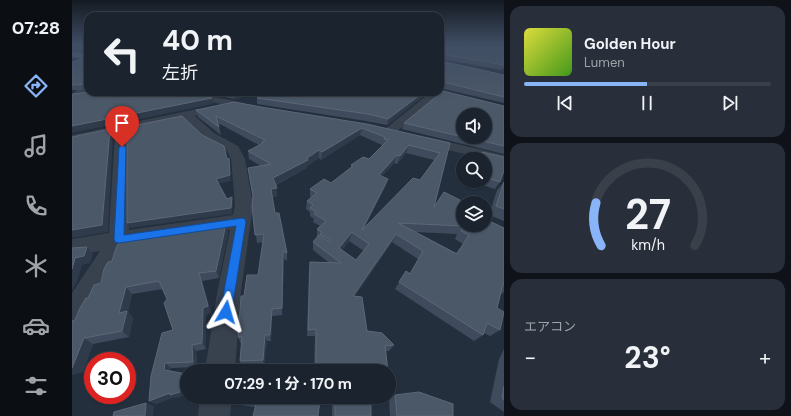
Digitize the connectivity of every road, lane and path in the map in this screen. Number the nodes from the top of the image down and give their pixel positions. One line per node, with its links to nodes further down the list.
1 (84, 85): 5 (street)
2 (84, 95): 5 (street)
3 (216, 96): 6 (street)
4 (434, 96): 11 (street)
5 (74, 97)
6 (236, 104): 7 (street); 8 (street)
7 (260, 105)
8 (187, 115): 9 (street); 14 (street)
9 (122, 128): 12 (street); 15 (street)
10 (374, 128): 11 (street)
11 (389, 132): 13 (street)
12 (72, 139)
13 (504, 159)
14 (242, 222): 15 (street); 18 (street)
15 (119, 239): 16 (street); 17 (street)
16 (72, 247)
17 (72, 316)
18 (221, 364)
19 (215, 404): 20 (street)
20 (214, 416)

